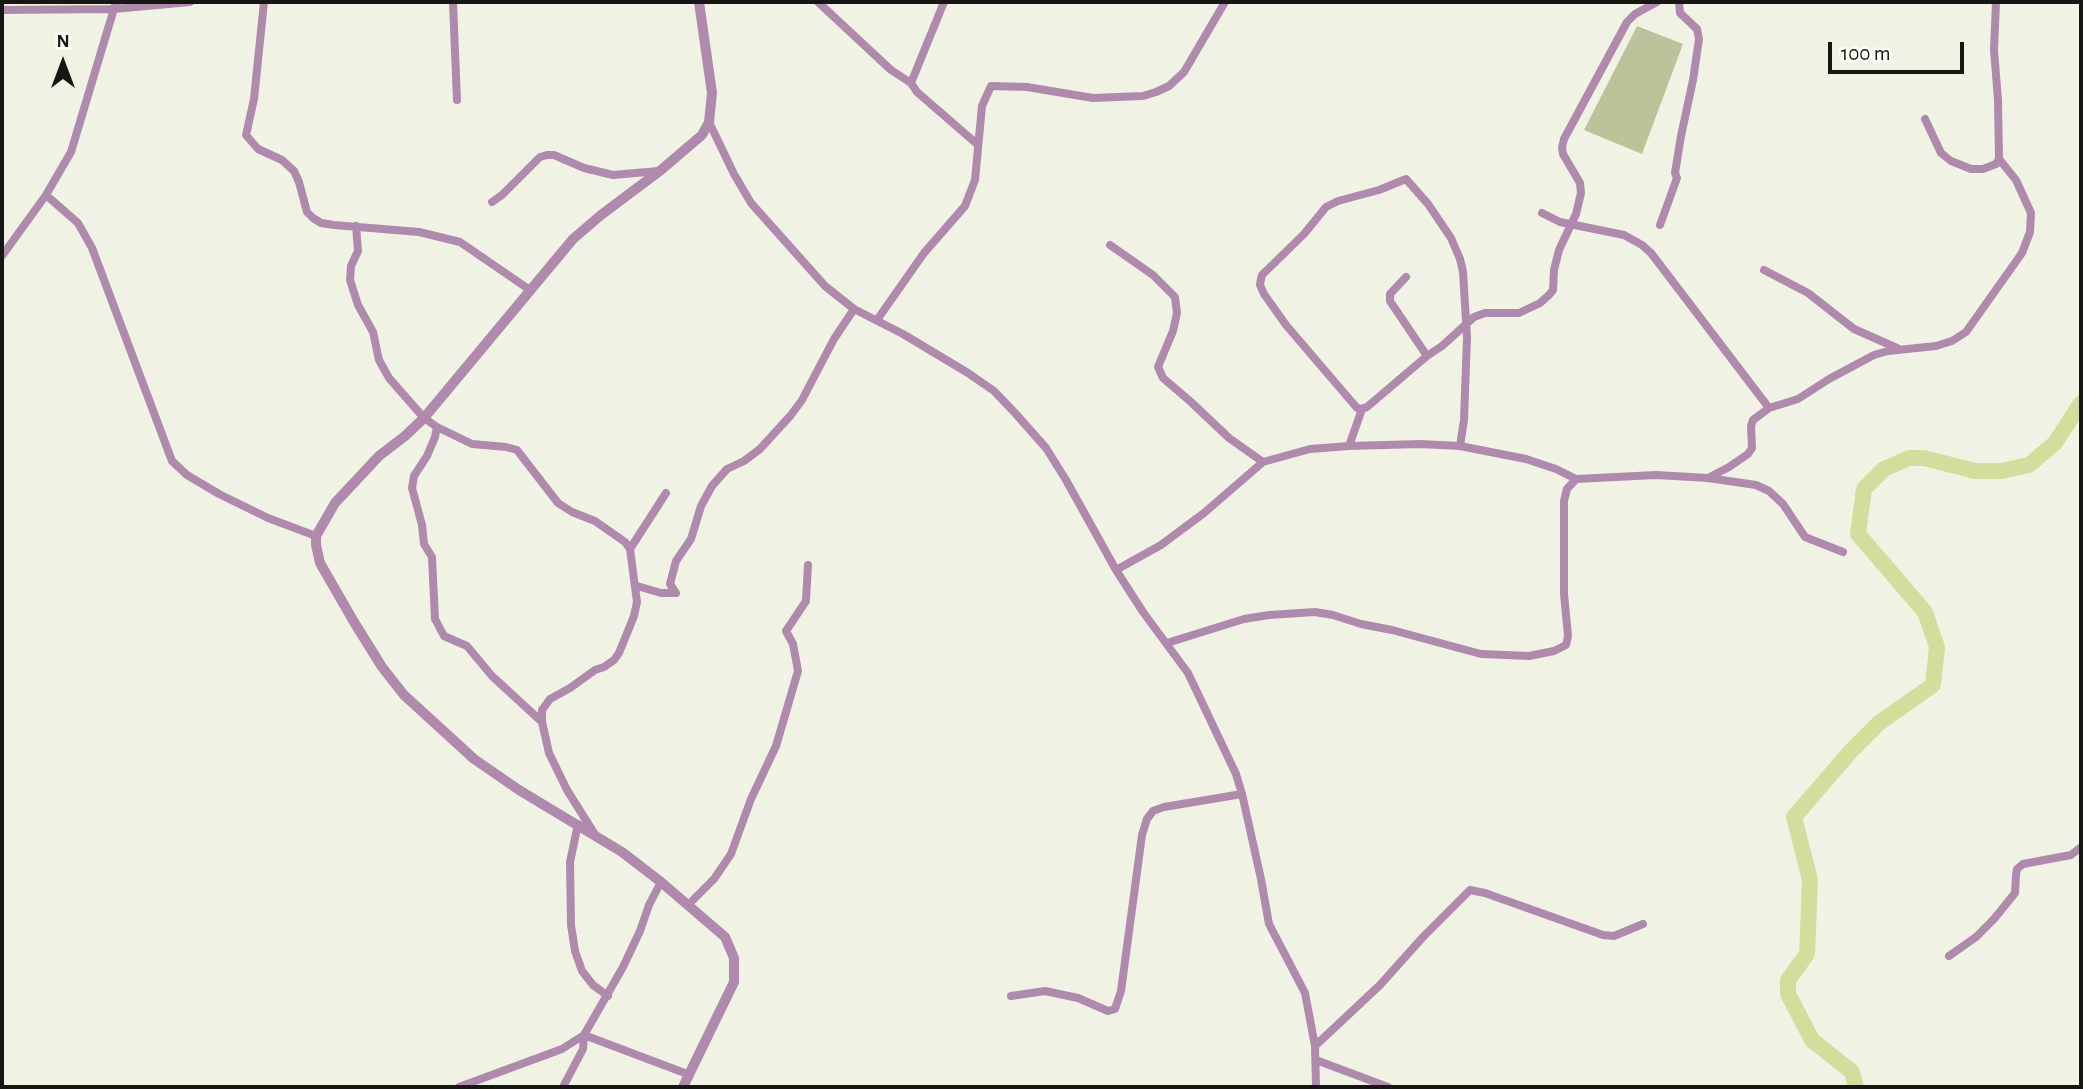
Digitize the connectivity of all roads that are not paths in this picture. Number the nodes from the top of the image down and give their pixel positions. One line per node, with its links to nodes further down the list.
1 (190, 2): 11 (street)
2 (264, 2): 25 (street)
3 (453, 2): 14 (street)
4 (699, 2): 16 (street)
5 (818, 2): 13 (street)
6 (944, 2): 13 (street)
7 (1225, 2): 17 (street)
8 (1657, 2): 23 (street)
9 (1679, 2): 24 (street)
10 (1996, 2): 18 (street)
11 (115, 5): 12 (street); 20 (street)
12 (2, 10)
13 (911, 83): 17 (street)
14 (457, 100)
15 (1925, 119): 18 (street)
16 (709, 121): 19 (street); 31 (street)
17 (977, 144): 32 (street)
18 (1999, 159): 34 (street)
19 (661, 170): 21 (street); 30 (street)
20 (47, 195): 27 (street); 46 (street)
21 (492, 202)
22 (1542, 213): 23 (street)
23 (1570, 224): 33 (street); 36 (street)
24 (1660, 225)
25 (356, 226): 30 (street); 38 (street)
26 (1110, 245): 42 (street)
27 (2, 256)
28 (1764, 270): 34 (street)
29 (1406, 277): 35 (street)
30 (530, 290): 38 (street)
31 (854, 309): 32 (street); 51 (street)
32 (877, 320): 50 (street)
33 (1466, 323): 35 (street); 37 (street); 41 (street)
34 (1903, 349): 36 (street)
35 (1427, 356): 37 (street)
36 (1769, 408): 43 (street)
37 (1362, 409): 40 (street)
38 (424, 418): 39 (street); 46 (street)
39 (437, 427): 47 (street); 53 (street)
40 (1349, 446): 41 (street); 42 (street)
41 (1460, 446): 44 (street)
42 (1262, 462): 50 (street)
43 (1708, 478): 44 (street); 48 (street)
44 (1576, 479): 52 (street)
45 (666, 493): 47 (street)
46 (316, 536): 55 (street)
47 (630, 549): 51 (street)
48 (1843, 552)
49 (808, 565): 59 (street)
50 (1116, 570): 52 (street)
51 (637, 586): 53 (street)
52 (1167, 643): 54 (street)
53 (542, 722): 56 (street)
54 (1242, 794): 63 (street); 65 (street)
55 (578, 824): 56 (street); 62 (street)
56 (594, 834): 58 (street)
57 (2081, 847): 61 (street)
58 (661, 882): 59 (street); 62 (street)
59 (688, 905): 67 (street)
60 (1643, 924): 65 (street)
61 (1949, 956)
62 (608, 996): 64 (street)
63 (1011, 996)
64 (584, 1035): 67 (street); 68 (street); 69 (street)
65 (1315, 1046): 66 (street)
66 (1315, 1060): 71 (street); 72 (street)
67 (690, 1075): 70 (street)
68 (459, 1087)
69 (563, 1087)
70 (683, 1087)
71 (1316, 1087)
72 (1388, 1087)

